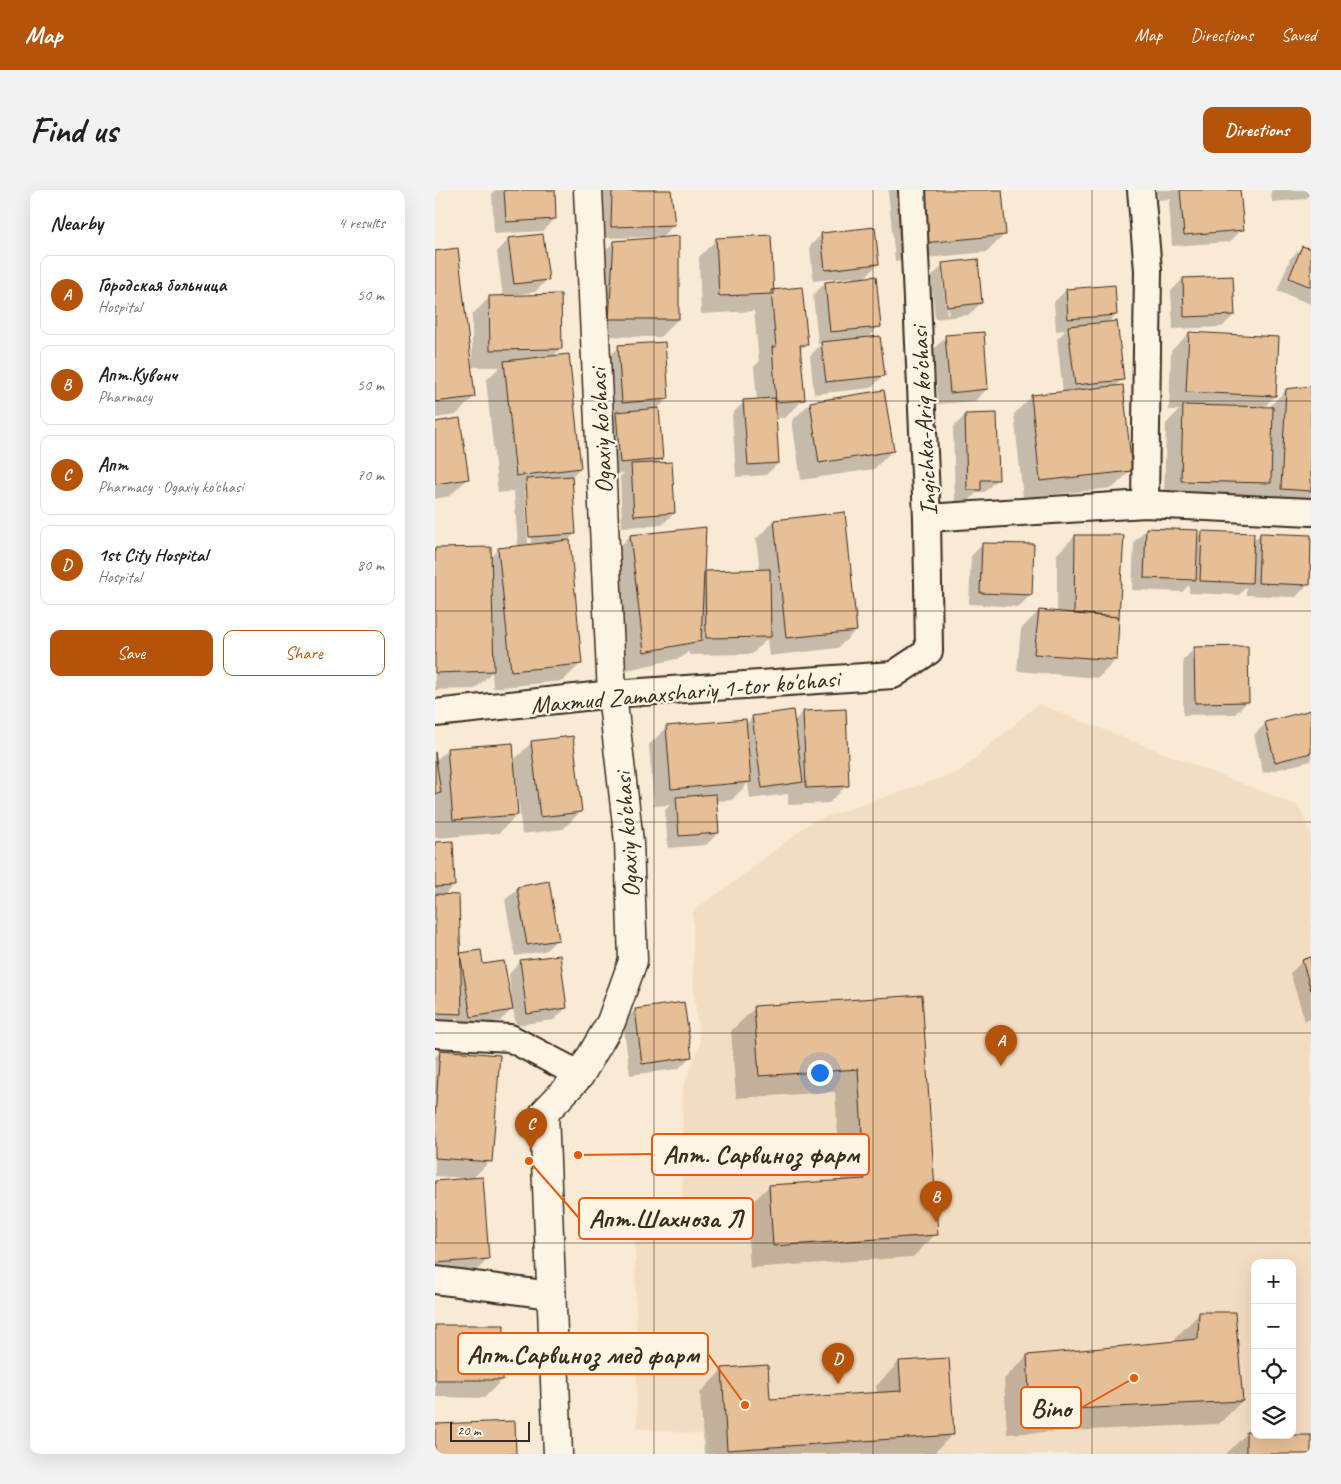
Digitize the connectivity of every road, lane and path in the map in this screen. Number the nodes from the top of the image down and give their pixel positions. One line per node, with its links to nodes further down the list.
1 (588, 190): 8 (street, Ogaxiy ko'chasi)
2 (912, 190): 6 (street, Ingichka-Ariq ko'chasi)
3 (1141, 190): 4 (street)
4 (1145, 504): 5 (street); 6 (street)
5 (1311, 512)
6 (927, 518): 7 (street, Ingichka-Ariq ko'chasi)
7 (929, 652): 8 (street, Maxmud Zamaxshariy 1-tor ko'chasi)
8 (612, 694): 9 (street, Maxmud Zamaxshariy 1-tor ko'chasi); 11 (street, Ogaxiy ko'chasi)
9 (435, 713)
10 (435, 1034): 11 (street)
11 (580, 1075): 13 (street, Ogaxiy ko'chasi)
12 (435, 1280): 13 (street)
13 (551, 1295): 14 (street, Ogaxiy ko'chasi)
14 (558, 1454)

